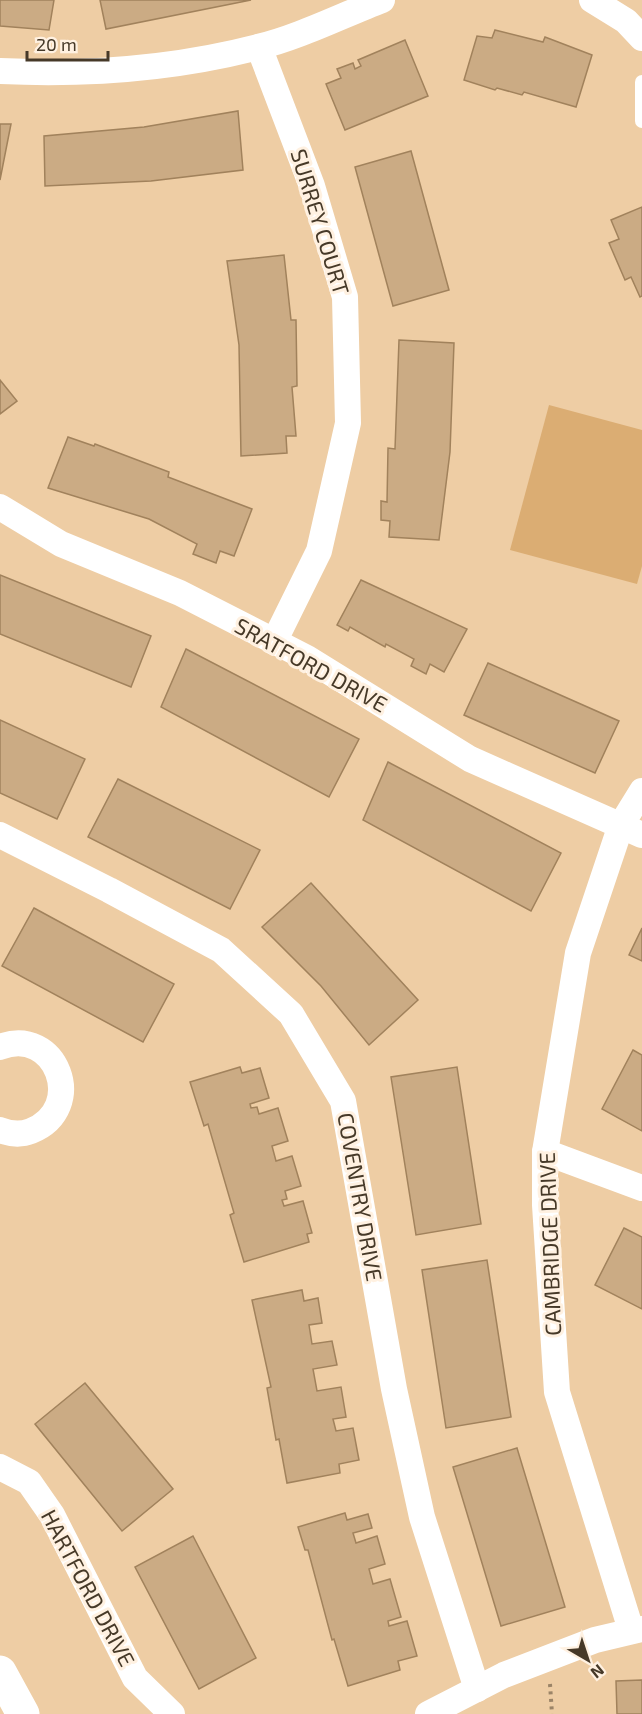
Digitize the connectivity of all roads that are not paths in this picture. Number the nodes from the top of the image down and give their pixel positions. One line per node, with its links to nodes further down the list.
1 (382, 0): 4 (street)
2 (592, 0): 3 (street)
3 (642, 38)
4 (259, 47): 5 (street); 9 (street, SURREY COURT)
5 (0, 71)
6 (642, 82): 7 (lane)
7 (642, 121)
8 (0, 507): 9 (street, SRATFORD DRIVE)
9 (274, 642): 11 (street, SRATFORD DRIVE)
10 (642, 791): 11 (street, CAMBRIDGE DRIVE)
11 (632, 830): 15 (street, CAMBRIDGE DRIVE)
12 (0, 835): 19 (street, COVENTRY DRIVE)
13 (0, 1047): 14 (street)
14 (0, 1130)
15 (545, 1152): 16 (street); 18 (street, CAMBRIDGE DRIVE)
16 (642, 1188)
17 (0, 1467): 20 (street, HARTFORD DRIVE)
18 (637, 1630): 19 (street)
19 (477, 1689): 21 (street)
20 (172, 1714)
21 (428, 1714)

